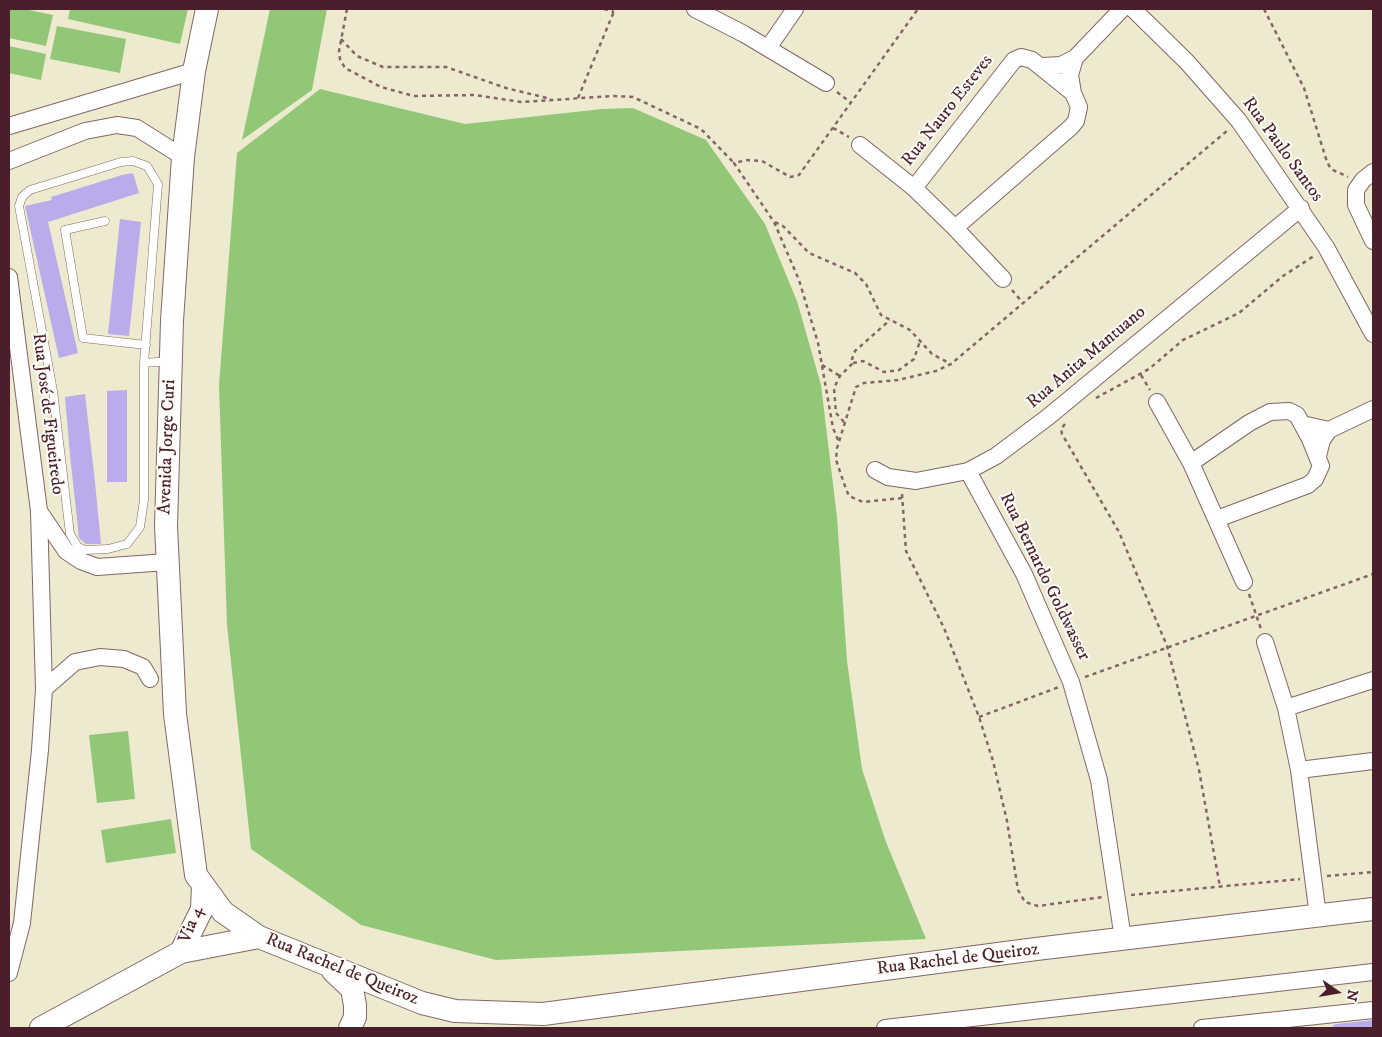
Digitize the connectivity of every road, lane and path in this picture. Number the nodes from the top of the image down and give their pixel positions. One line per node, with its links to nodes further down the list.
1 (207, 9): 16 (street, Avenida Jorge Curi)
2 (346, 9): 12 (path)
3 (604, 9): 10 (path)
4 (695, 9): 11 (street)
5 (795, 9): 13 (street)
6 (918, 9): 22 (path)
7 (1122, 9): 14 (street, Rua Nauro Esteves)
8 (1133, 9): 23 (street, Rua Paulo Santos)
9 (1264, 9): 32 (path)
10 (614, 11): 19 (path)
11 (721, 14): 13 (street)
12 (341, 39): 21 (path); 21 (path)
13 (768, 48): 17 (street)
14 (1075, 58): 15 (street, Rua Nauro Esteves); 18 (street)
15 (1042, 66): 18 (street, Rua Nauro Esteves); 33 (street, Rua Nauro Esteves)
16 (194, 71): 24 (street); 28 (street, Avenida Jorge Curi)
17 (826, 83)
18 (1073, 93): 37 (street)
19 (578, 98): 21 (path); 30 (path)
20 (844, 98): 22 (path)
21 (554, 100)
22 (850, 103): 25 (path)
23 (1239, 121): 34 (street, Rua Paulo Santos); 43 (path)
24 (9, 126)
25 (833, 128): 26 (path); 30 (path)
26 (842, 133)
27 (860, 144): 33 (street)
28 (182, 157): 29 (street); 48 (street, Avenida Jorge Curi)
29 (9, 161)
30 (734, 163): 36 (path)
31 (1373, 172): 32 (street)
32 (1358, 187): 38 (street)
33 (914, 188): 37 (street)
34 (1301, 208): 39 (street, Rua Paulo Santos); 67 (street, Rua Anita Mantuano)
35 (105, 222): 47 (lane)
36 (774, 222): 44 (path); 50 (path)
37 (955, 228): 41 (street)
38 (1373, 241)
39 (1326, 247): 45 (street, Rua Paulo Santos); 53 (path)
40 (9, 277): 70 (street, Rua José de Figueiredo)
41 (1003, 279)
42 (1017, 296): 43 (path)
43 (1023, 303): 52 (path)
44 (890, 320): 46 (path); 51 (path)
45 (1373, 334)
46 (920, 341): 51 (path); 52 (path)
47 (146, 345): 49 (lane); 49 (lane)
48 (171, 361): 49 (lane); 72 (street, Avenida Jorge Curi)
49 (144, 363)
50 (822, 364): 54 (path); 63 (path)
51 (853, 364): 54 (path)
52 (951, 364): 60 (path)
53 (1141, 374): 55 (path); 56 (path)
54 (840, 376): 60 (path)
55 (1146, 383)
56 (1094, 400)
57 (1157, 402): 65 (street)
58 (1373, 409): 62 (street)
59 (1070, 420): 79 (path)
60 (844, 422): 63 (path)
61 (1302, 424): 62 (street); 64 (street); 65 (street)
62 (1329, 430): 64 (street)
63 (838, 440): 69 (path)
64 (1318, 456): 71 (street)
65 (1191, 463): 71 (street)
66 (875, 470): 68 (street, Rua Anita Mantuano)
67 (968, 471): 68 (street, Rua Anita Mantuano); 82 (street, Rua Bernardo Goldwasser)
68 (901, 480): 69 (path)
69 (902, 498): 85 (path)
70 (39, 511): 72 (street); 83 (street, Rua José de Figueiredo)
71 (1217, 519): 74 (street)
72 (167, 562): 90 (street, Avenida Jorge Curi)
73 (1373, 574): 76 (path)
74 (1244, 582)
75 (1252, 601): 76 (path)
76 (1257, 615): 77 (path); 79 (path)
77 (1259, 623)
78 (1265, 642): 84 (street)
79 (1167, 646): 82 (path); 91 (path)
80 (150, 679): 83 (street)
81 (1373, 680): 84 (street)
82 (1071, 682): 85 (path); 92 (street, Rua Bernardo Goldwasser)
83 (44, 689): 100 (street, Rua José de Figueiredo)
84 (1286, 708): 87 (street)
85 (979, 717): 92 (path)
86 (1373, 761): 87 (street)
87 (1299, 770): 89 (street)
88 (1373, 872): 89 (path)
89 (1314, 878): 91 (path); 94 (street)
90 (203, 885): 95 (street, Via 4); 97 (street, Via 4)
91 (1220, 887): 92 (path)
92 (1117, 896): 96 (street, Rua Bernardo Goldwasser)
93 (1373, 909): 94 (street, Rua Rachel de Queiroz)
94 (1318, 916): 96 (street, Rua Rachel de Queiroz)
95 (259, 937): 97 (street, Rua Rachel de Queiroz); 98 (street, Rua Rachel de Queiroz)
96 (1123, 939): 103 (street, Rua Rachel de Queiroz)
97 (181, 952): 101 (street, Rua Rachel de Queiroz)
98 (324, 964): 103 (street, Rua Rachel de Queiroz); 109 (street)
99 (1373, 972): 111 (street)
100 (9, 973)
101 (74, 1009): 107 (street, Rua Rachel de Queiroz); 108 (street)
102 (1373, 1010): 104 (street)
103 (543, 1014): 110 (street, Rua Rachel de Queiroz)
104 (1327, 1022): 105 (street)
105 (1305, 1023): 106 (street)
106 (1226, 1027): 112 (street)
107 (41, 1028)
108 (60, 1028)
109 (350, 1028)
110 (505, 1028)
111 (885, 1028)
112 (1202, 1028)

